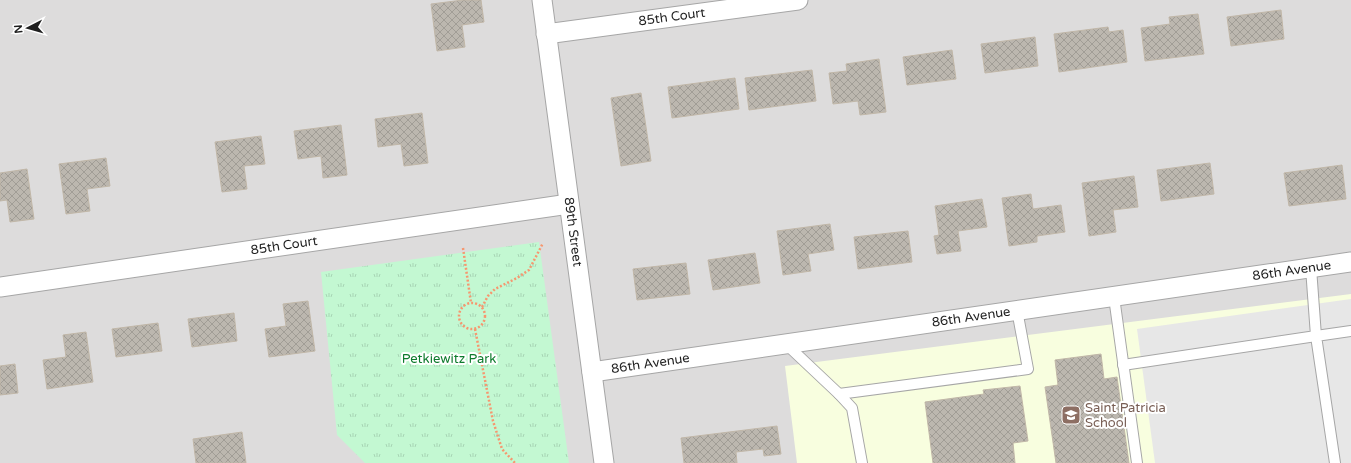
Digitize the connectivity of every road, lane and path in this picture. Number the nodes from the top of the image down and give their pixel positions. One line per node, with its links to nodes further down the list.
1 (542, 0): 3 (street, 89th Street)
2 (798, 0): 3 (street, 85th Court)
3 (546, 34): 4 (street, 89th Street)
4 (569, 204): 9 (street, 85th Court); 19 (street, 89th Street)
5 (543, 243): 12 (path)
6 (463, 248): 11 (path)
7 (1351, 262): 8 (street, 86th Avenue)
8 (1311, 268): 10 (street, 86th Avenue); 16 (lane)
9 (0, 287)
10 (1114, 296): 13 (street, 86th Avenue); 18 (lane)
11 (471, 303): 12 (path); 14 (path)
12 (482, 307): 14 (path)
13 (1017, 310): 17 (street, 86th Avenue); 20 (lane)
14 (475, 329): 21 (path)
15 (1351, 331): 16 (lane)
16 (1316, 336): 18 (lane); 25 (lane)
17 (786, 344): 19 (street, 86th Avenue); 20 (lane)
18 (1123, 365): 24 (lane)
19 (592, 372): 22 (street, 89th Street)
20 (839, 394): 23 (lane)
21 (515, 463)
22 (604, 463)
23 (862, 463)
24 (1137, 463)
25 (1335, 463)

